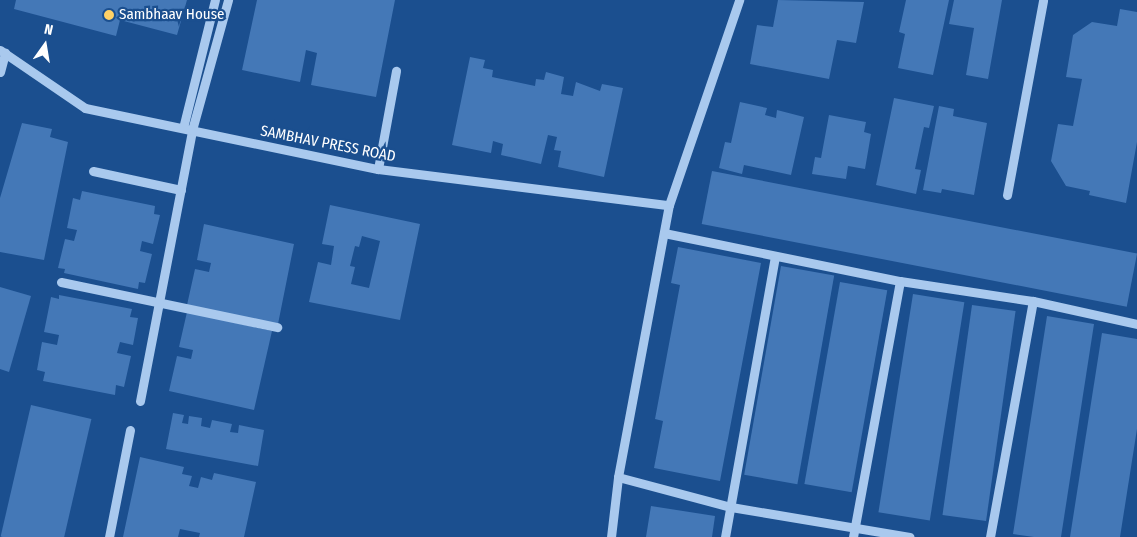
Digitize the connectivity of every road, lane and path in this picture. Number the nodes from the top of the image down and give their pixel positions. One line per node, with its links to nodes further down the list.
1 (214, 0): 8 (street)
2 (228, 0): 9 (street)
3 (739, 0): 14 (street)
4 (1043, 0): 13 (street)
5 (3, 51): 7 (street); 8 (street, SAMBHAV PRESS ROAD)
6 (396, 71): 10 (street)
7 (0, 72)
8 (183, 128): 9 (street, SAMBHAV PRESS ROAD)
9 (192, 130): 10 (street, SAMBHAV PRESS ROAD); 12 (street)
10 (378, 169): 14 (street, SAMBHAV PRESS ROAD)
11 (93, 171): 12 (street)
12 (180, 190): 20 (street)
13 (1007, 194)
14 (669, 205): 15 (street)
15 (664, 233): 16 (street); 25 (street)
16 (775, 257): 17 (street); 26 (street)
17 (900, 281): 19 (street); 27 (street)
18 (61, 282): 20 (street)
19 (1033, 301): 21 (street); 32 (street)
20 (159, 302): 22 (street); 23 (street)
21 (1137, 324)
22 (277, 327)
23 (140, 401)
24 (130, 430): 28 (street)
25 (618, 478): 26 (street); 29 (street)
26 (731, 507): 27 (street); 30 (street)
27 (853, 532): 31 (street)
28 (109, 537)
29 (611, 537)
30 (725, 537)
31 (910, 537)
32 (990, 537)

